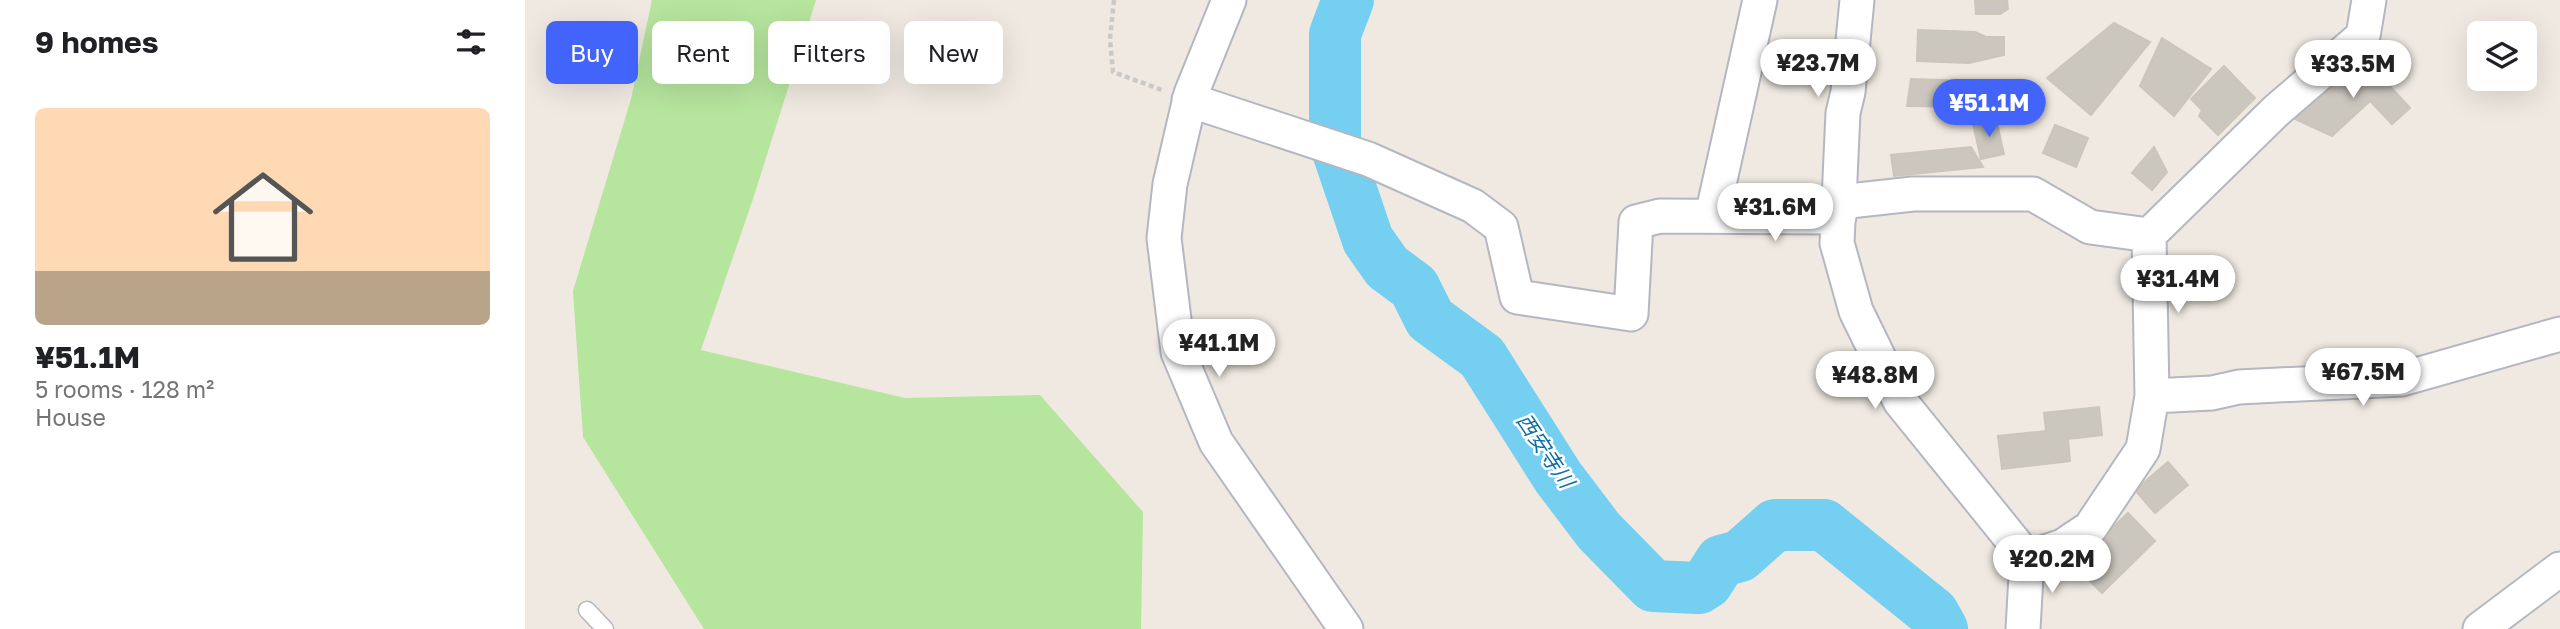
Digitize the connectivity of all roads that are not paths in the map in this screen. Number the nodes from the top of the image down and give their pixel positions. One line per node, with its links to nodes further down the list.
1 (1229, 0): 5 (street)
2 (1759, 0): 7 (street)
3 (1857, 0): 6 (street)
4 (2369, 0): 8 (street)
5 (1189, 100): 7 (street); 15 (street)
6 (1840, 210): 7 (street); 8 (street); 11 (street)
7 (1712, 216)
8 (2148, 235): 10 (street)
9 (2560, 334): 10 (street)
10 (2152, 396): 11 (street)
11 (2027, 558): 16 (street)
12 (2560, 569): 17 (street)
13 (587, 610): 14 (lane)
14 (605, 629)
15 (1346, 629)
16 (2023, 629)
17 (2480, 629)

